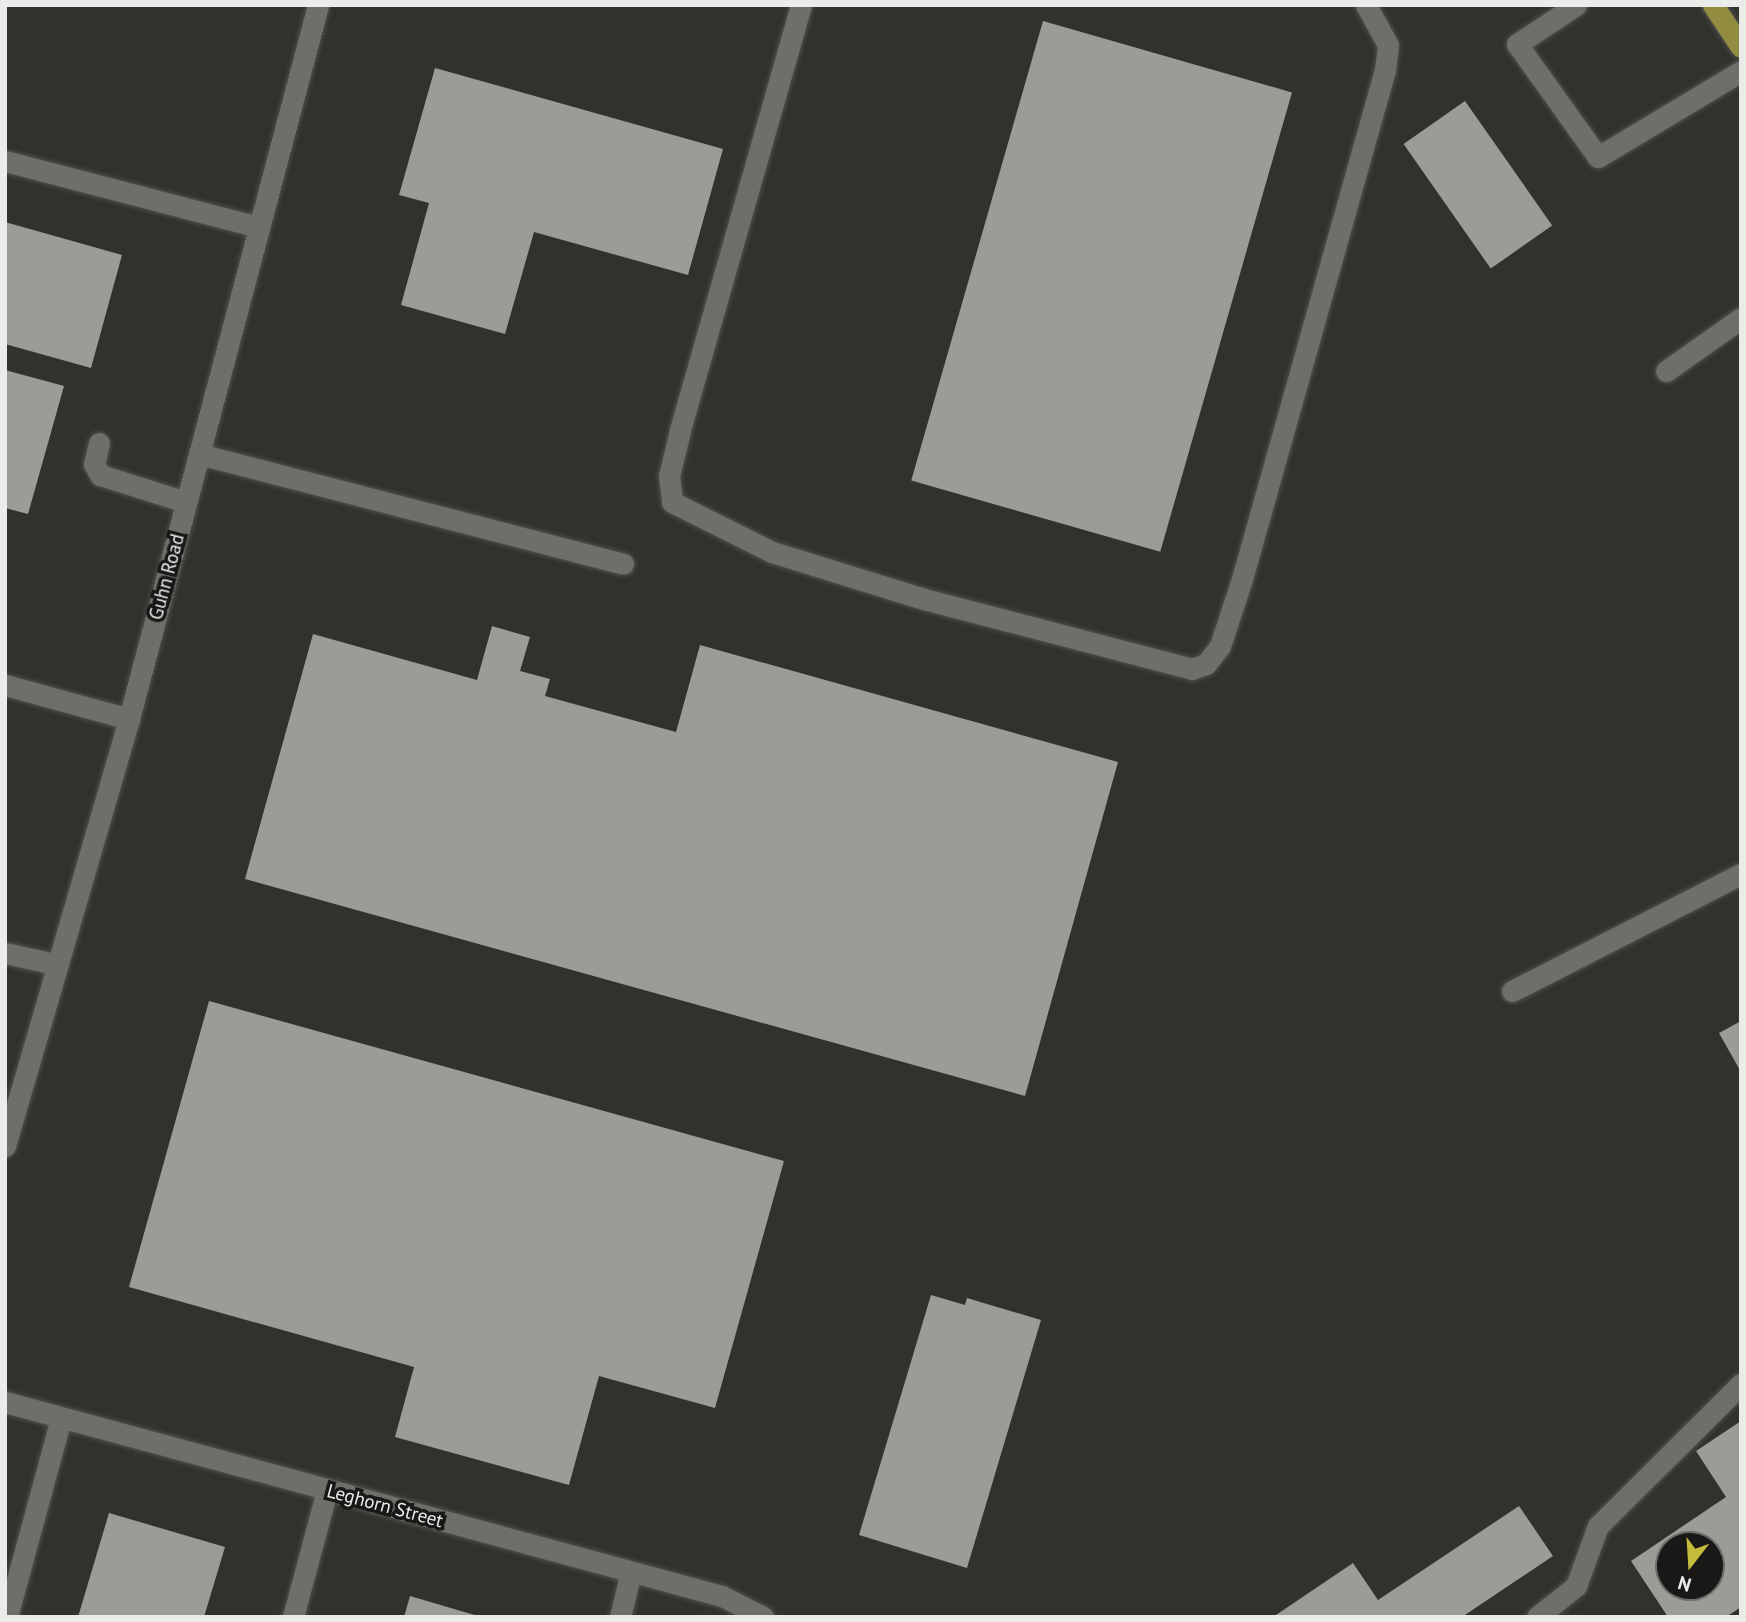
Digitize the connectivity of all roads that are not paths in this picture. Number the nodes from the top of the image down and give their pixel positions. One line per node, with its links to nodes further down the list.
1 (318, 5): 9 (street, Guhn Road)
2 (801, 5): 3 (street)
3 (1366, 5)
4 (1576, 5): 7 (street)
5 (1713, 5): 6 (main road)
6 (1741, 47)
7 (1741, 71)
8 (5, 161): 9 (street)
9 (259, 227): 13 (street, Guhn Road)
10 (1741, 318): 11 (street)
11 (1665, 371)
12 (99, 443): 14 (street)
13 (199, 454): 14 (street, Guhn Road); 15 (street)
14 (186, 502): 17 (street, Guhn Road)
15 (623, 564)
16 (5, 685): 17 (street)
17 (129, 719): 20 (street, Guhn Road)
18 (1741, 874): 21 (street)
19 (5, 953): 20 (street)
20 (55, 964): 22 (street, Guhn Road)
21 (1512, 990)
22 (5, 1146)
23 (1741, 1384): 32 (street)
24 (5, 1402): 25 (street, Leghorn Street)
25 (61, 1418): 26 (street, Leghorn Street); 28 (street)
26 (327, 1490): 27 (street, Leghorn Street); 29 (street)
27 (631, 1572): 30 (street); 31 (street, Leghorn Street)
28 (7, 1617)
29 (293, 1617)
30 (620, 1617)
31 (763, 1617)
32 (1537, 1617)

